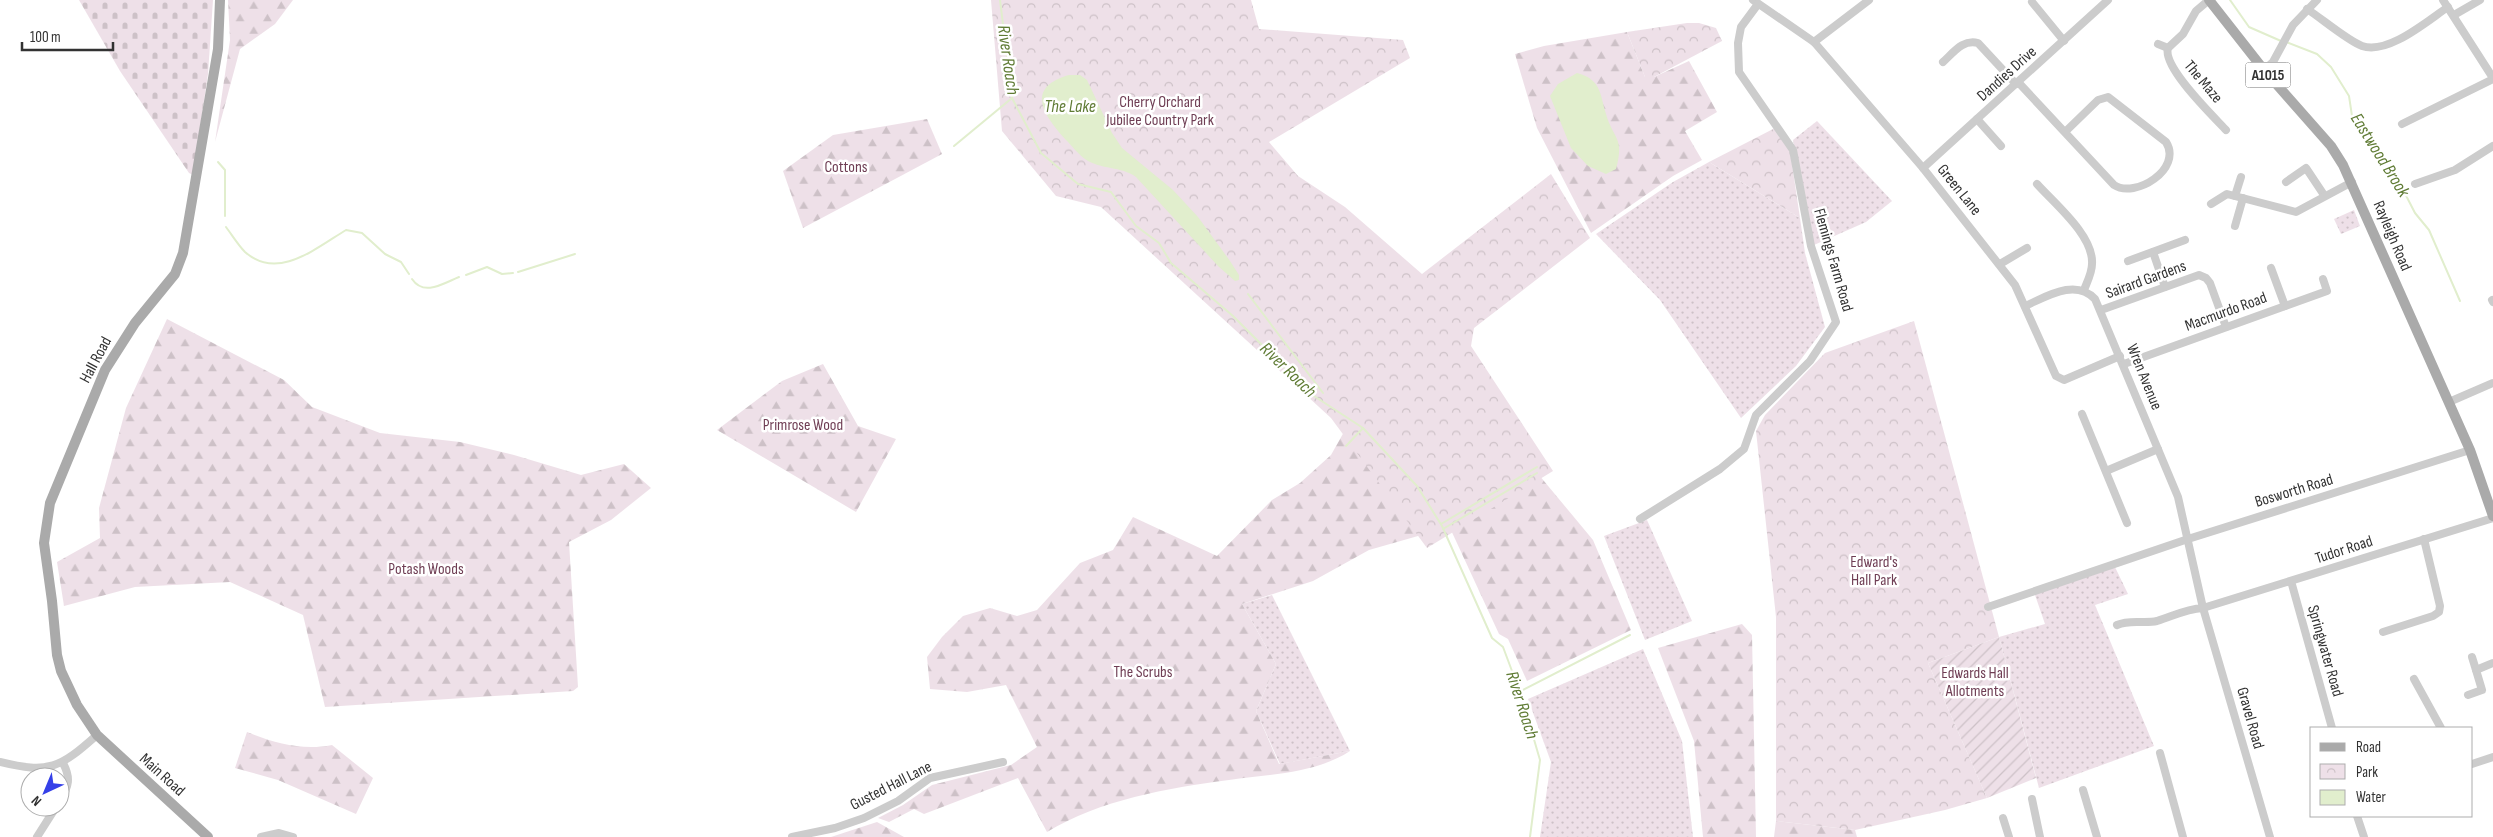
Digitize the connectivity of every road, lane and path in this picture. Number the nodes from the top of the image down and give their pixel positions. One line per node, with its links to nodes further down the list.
1 (220, 0): 74 (main road, Hall Road)
2 (1868, 0): 13 (street)
3 (2108, 0): 12 (street, Dandies Drive)
4 (2209, 0): 15 (street, The Maze); 17 (main road, Rayleigh Road / A1015)
5 (2317, 0): 10 (street)
6 (2480, 0): 11 (street)
7 (1756, 2): 13 (street, Green Lane); 58 (street, Flemings Farm Road)
8 (2032, 2): 12 (street)
9 (2446, 3): 10 (street); 11 (street)
10 (2307, 9): 17 (street)
11 (2454, 15): 18 (street)
12 (2064, 40): 19 (street, Dandies Drive)
13 (1814, 42): 26 (street, Green Lane)
14 (2158, 44): 15 (street, The Maze)
15 (2168, 48): 22 (street, The Maze)
16 (1943, 62): 19 (street)
17 (2264, 70): 29 (main road, Rayleigh Road / A1015)
18 (2493, 78): 21 (street)
19 (2017, 83): 20 (street, Dandies Drive); 23 (street)
20 (1977, 120): 24 (street); 26 (street, Dandies Drive)
21 (2402, 124)
22 (2226, 130)
23 (2065, 132): 23 (street)
24 (2001, 146)
25 (2493, 146): 31 (street)
26 (1924, 168): 40 (street, Green Lane)
27 (2240, 177): 33 (street)
28 (2286, 182): 32 (street)
29 (2352, 182): 32 (street); 52 (main road, Rayleigh Road / A1015)
30 (2037, 184): 44 (street)
31 (2415, 184)
32 (2324, 195): 33 (street)
33 (2239, 197): 34 (street); 35 (street)
34 (2211, 204)
35 (2236, 226)
36 (2185, 240): 38 (street)
37 (2027, 248): 40 (street)
38 (2153, 252): 39 (street); 43 (street)
39 (2128, 261)
40 (2000, 264): 45 (street, Green Lane)
41 (2271, 268): 46 (street)
42 (2323, 279): 46 (street, Macmurdo Road)
43 (2165, 287): 47 (street, Sairard Gardens); 48 (street, Sairard Gardens)
44 (2084, 290): 45 (street); 47 (street, Wren Avenue)
45 (2024, 306): 49 (street, Green Lane)
46 (2285, 306): 48 (street, Macmurdo Road)
47 (2101, 310): 49 (street, Wren Avenue)
48 (2226, 327): 50 (street, Macmurdo Road)
49 (2120, 356): 50 (street, Wren Avenue)
50 (2124, 364): 54 (street, Wren Avenue)
51 (2493, 384): 52 (street)
52 (2449, 402): 55 (main road, Rayleigh Road / A1015)
53 (2082, 414): 56 (street)
54 (2158, 449): 56 (street); 60 (street, Wren Avenue)
55 (2470, 450): 57 (main road, Rayleigh Road / A1015); 60 (street, Bosworth Road)
56 (2106, 471): 59 (street)
57 (2493, 517): 61 (street, Tudor Road)
58 (1640, 520)
59 (2127, 523)
60 (2188, 539): 63 (street, Bosworth Road); 64 (street, Gravel Road)
61 (2424, 539): 62 (street, Tudor Road); 66 (street)
62 (2291, 581): 64 (street, Tudor Road); 72 (street, Springwater Road)
63 (1988, 607)
64 (2203, 608): 65 (street, Tudor Road); 96 (street, Gravel Road)
65 (2117, 625)
66 (2383, 632)
67 (2472, 657): 69 (street)
68 (2493, 663): 69 (street)
69 (2476, 670): 71 (street)
70 (2414, 679): 73 (street)
71 (2468, 695)
72 (2332, 727)
73 (2440, 727)
74 (97, 735): 79 (street); 88 (main road, Main Road)
75 (2160, 753): 95 (street)
76 (2493, 757): 80 (street)
77 (0, 762): 79 (street)
78 (1003, 762): 91 (street, Gusted Hall Lane)
79 (62, 763): 81 (street)
80 (2473, 764)
81 (65, 767)
82 (2083, 790): 94 (street)
83 (2032, 799): 93 (street)
84 (50, 817): 87 (street)
85 (2357, 817): 97 (street)
86 (2003, 818): 92 (street)
87 (37, 837)
88 (208, 837)
89 (261, 837): 90 (street)
90 (293, 837)
91 (792, 837)
92 (2009, 837)
93 (2040, 837)
94 (2097, 837)
95 (2184, 837)
96 (2270, 837)
97 (2364, 837)

